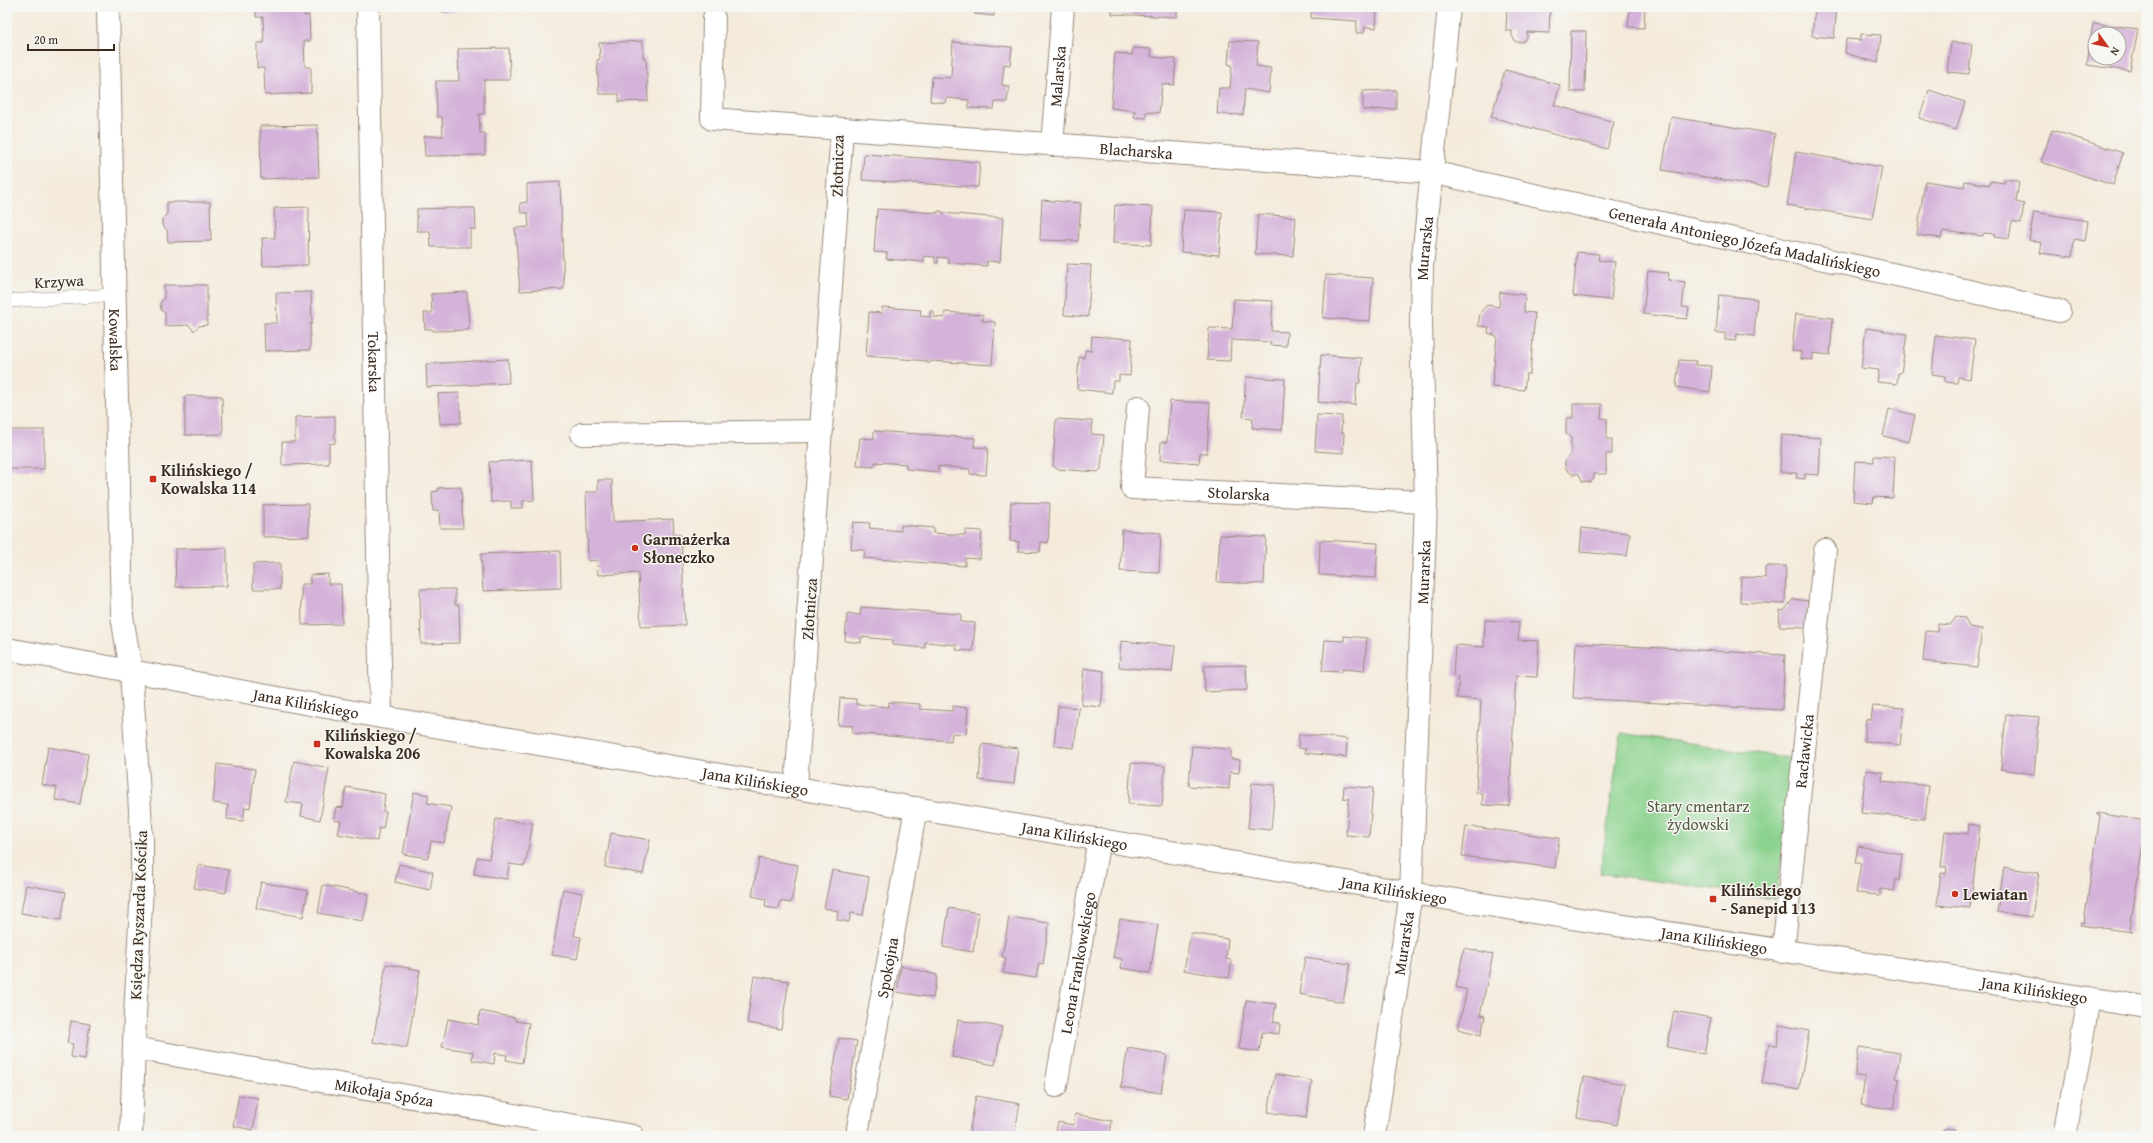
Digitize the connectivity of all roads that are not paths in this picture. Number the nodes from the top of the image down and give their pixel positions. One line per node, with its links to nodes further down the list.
1 (108, 7): 9 (street, Kowalska)
2 (368, 7): 19 (street, Tokarska)
3 (1064, 7): 7 (street, Malarska)
4 (1449, 7): 8 (street, Murarska)
5 (714, 18): 6 (street, Złotnicza)
6 (842, 129): 7 (street, Blacharska); 13 (street, Złotnicza)
7 (1052, 144): 8 (street, Blacharska)
8 (1431, 172): 11 (street, Generała Antoniego Józefa Madalińskiego); 15 (street, Murarska)
9 (114, 296): 10 (lane, Krzywa); 18 (street, Kowalska)
10 (7, 301)
11 (2059, 310)
12 (1138, 407): 15 (street, Stolarska)
13 (822, 430): 14 (street); 20 (street, Złotnicza)
14 (582, 434)
15 (1426, 502): 23 (street, Murarska)
16 (1825, 550): 24 (street, Racławicka)
17 (7, 649): 18 (street, Jana Kilińskiego)
18 (131, 671): 19 (street, Jana Kilińskiego); 27 (street, Księdza Ryszarda Kościka)
19 (381, 717): 20 (street, Jana Kilińskiego)
20 (796, 786): 21 (street, Jana Kilińskiego)
21 (916, 808): 22 (street, Jana Kilińskiego); 29 (street, Spokojna)
22 (1099, 839): 23 (street, Jana Kilińskiego); 28 (street, Leona Frankowskiego)
23 (1411, 892): 24 (street, Jana Kilińskiego); 32 (street, Murarska)
24 (1783, 952): 25 (street, Jana Kilińskiego)
25 (2088, 998): 26 (street, Jana Kilińskiego); 33 (street)
26 (2146, 1007)
27 (134, 1048): 30 (street, Księdza Ryszarda Kościka); 31 (street, Mikołaja Spóza)
28 (1056, 1086)
29 (858, 1128)
30 (131, 1136)
31 (633, 1136)
32 (1374, 1136)
33 (2065, 1136)

